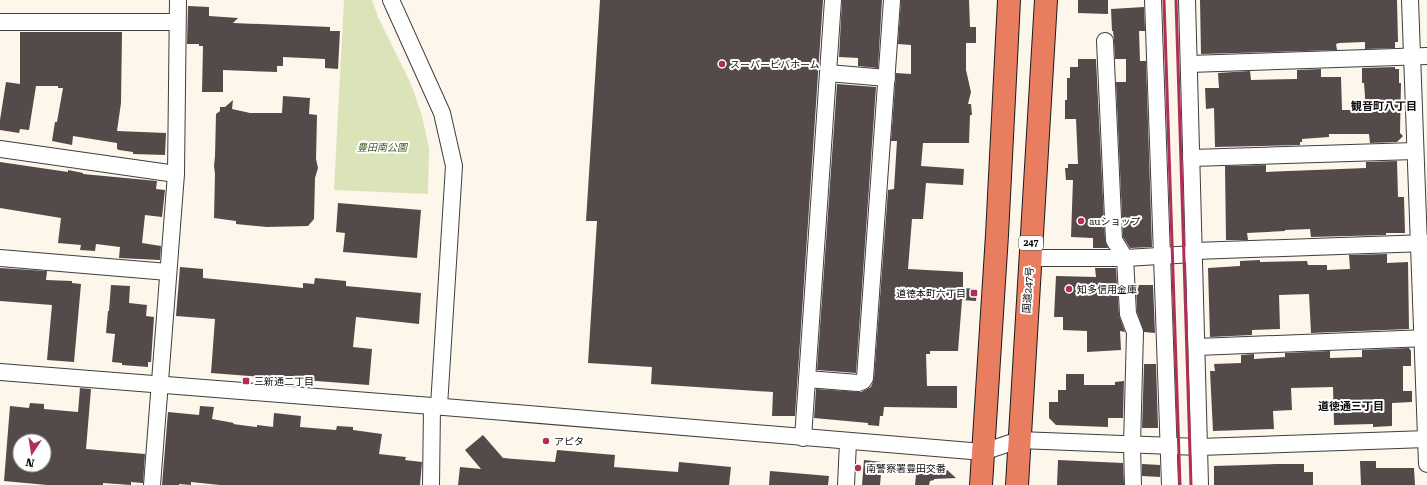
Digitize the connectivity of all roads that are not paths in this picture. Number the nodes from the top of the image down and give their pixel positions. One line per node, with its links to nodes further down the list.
1 (178, 0): 11 (street)
2 (391, 0): 33 (street)
3 (833, 0): 15 (street)
4 (892, 0): 16 (street)
5 (1009, 0): 41 (highway)
6 (1046, 0): 25 (highway, 国道247号 / 247)
7 (1153, 0): 23 (street)
8 (1187, 0): 14 (street)
9 (1410, 0): 13 (street)
10 (0, 22): 11 (street)
11 (177, 22): 20 (street)
12 (1105, 41): 26 (street)
13 (1419, 56): 14 (street); 17 (street)
14 (1189, 64): 19 (street)
15 (828, 74): 16 (street); 31 (street)
16 (887, 78): 31 (street)
17 (1419, 148): 19 (street); 21 (street)
18 (0, 149): 20 (street)
19 (1191, 158): 22 (street)
20 (176, 174): 27 (street)
21 (1423, 243): 22 (street); 28 (street)
22 (1194, 253): 23 (street); 29 (street)
23 (1161, 257): 26 (street); 39 (street)
24 (0, 258): 27 (street)
25 (1030, 258): 26 (street); 36 (highway, 国道247号 / 247)
26 (1125, 258): 38 (street)
27 (168, 272): 32 (street)
28 (1425, 338): 29 (street); 35 (street)
29 (1197, 346): 40 (street)
30 (0, 372): 32 (street)
31 (807, 379): 34 (street)
32 (159, 384): 33 (street); 43 (street)
33 (436, 406): 34 (street); 44 (street)
34 (803, 438): 37 (street)
35 (1426, 439): 40 (street); 42 (street)
36 (1019, 440): 38 (street); 41 (street); 47 (highway, 国道247号 / 247)
37 (848, 442): 41 (street); 45 (street)
38 (1132, 445): 39 (street); 48 (street)
39 (1168, 447): 40 (street); 49 (street)
40 (1199, 447): 50 (street)
41 (983, 452): 46 (highway)
42 (1427, 464)
43 (152, 485)
44 (431, 485)
45 (846, 485)
46 (981, 485)
47 (1017, 485)
48 (1133, 485)
49 (1170, 485)
50 (1200, 485)

